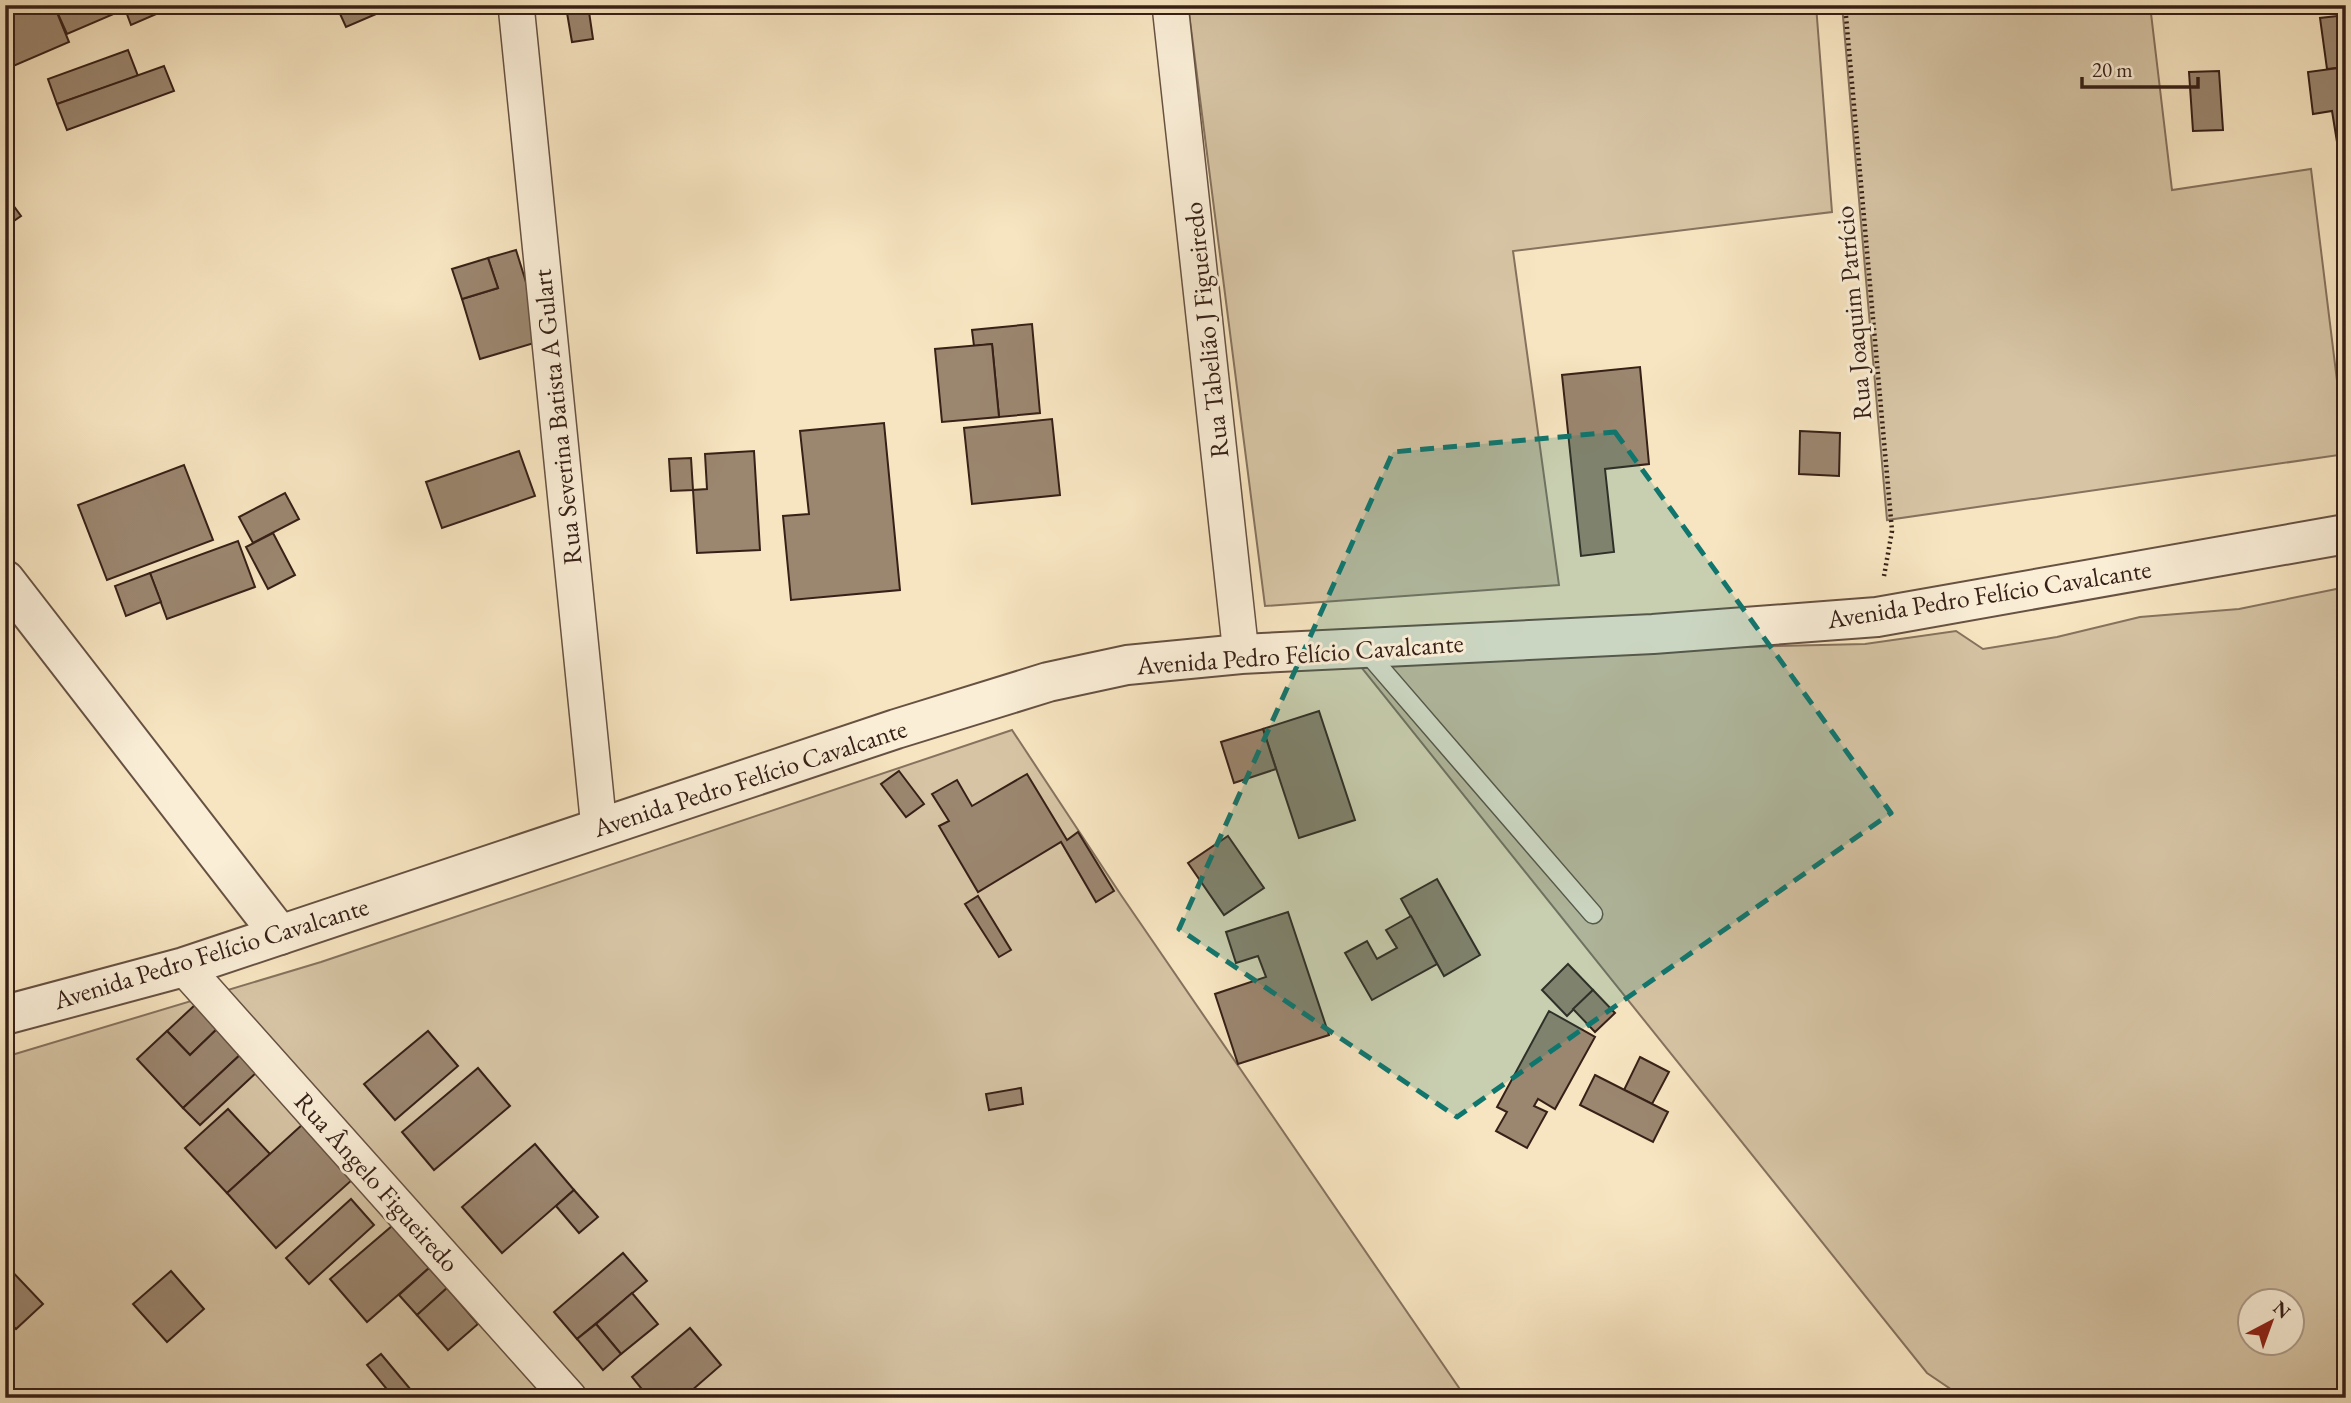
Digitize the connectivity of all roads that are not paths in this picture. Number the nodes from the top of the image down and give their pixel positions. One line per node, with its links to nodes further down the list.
1 (516, 5): 7 (street, Rua Severina Batista A Gulart)
2 (1170, 5): 6 (street, Rua Tabelião J Figueiredo)
3 (2346, 534): 5 (street, Avenida Pedro Felício Cavalcante)
4 (5, 580): 9 (street)
5 (1363, 648): 6 (street, Avenida Pedro Felício Cavalcante); 8 (lane)
6 (1241, 654): 7 (street, Avenida Pedro Felício Cavalcante)
7 (599, 828): 9 (street, Avenida Pedro Felício Cavalcante)
8 (1593, 914)
9 (280, 935): 10 (street, Avenida Pedro Felício Cavalcante)
10 (184, 967): 11 (street, Avenida Pedro Felício Cavalcante); 12 (street, Rua Ângelo Figueiredo)
11 (5, 1015)
12 (569, 1398)

